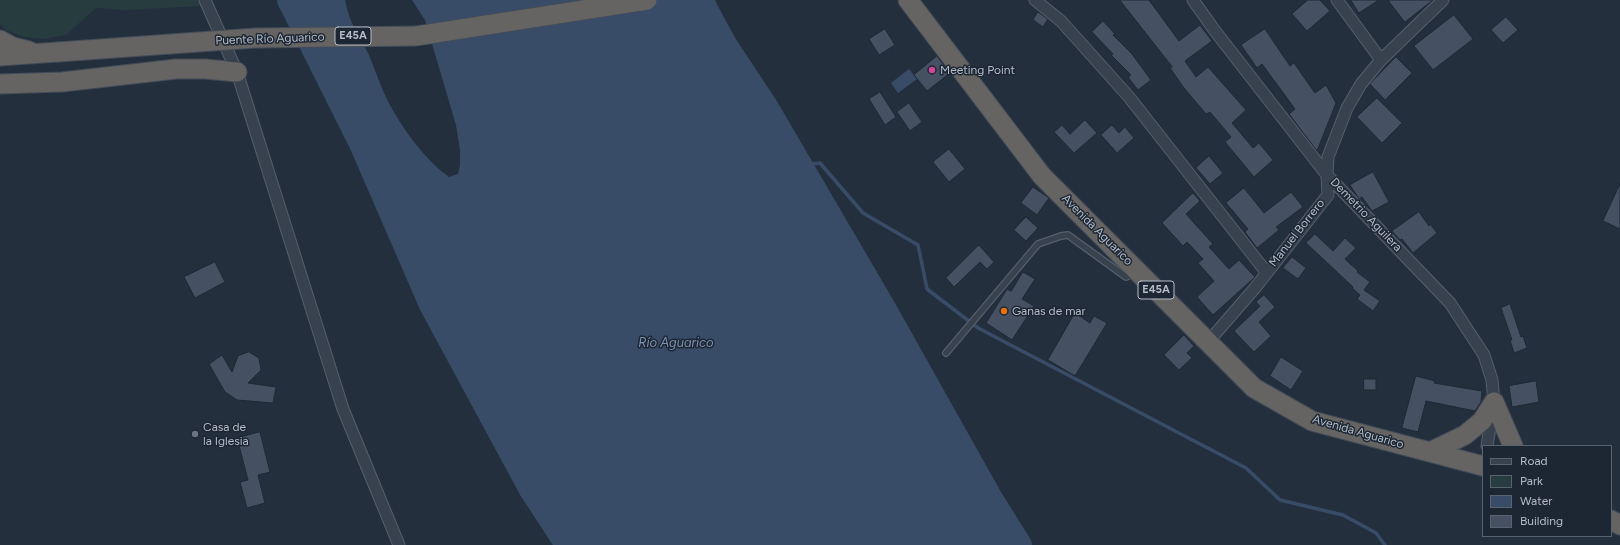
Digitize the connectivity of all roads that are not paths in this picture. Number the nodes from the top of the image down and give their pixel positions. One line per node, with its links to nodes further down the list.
1 (205, 0): 12 (street)
2 (647, 0): 9 (highway, Puente Río Aguarico / E45A, bridge)
3 (908, 0): 15 (highway, Avenida Aguarico / E45A)
4 (1035, 0): 16 (street)
5 (1192, 0): 14 (street, Demetrio Aguilera)
6 (1337, 0): 11 (street)
7 (1443, 0): 11 (street, Manuel Borrero)
8 (0, 40): 9 (highway)
9 (38, 54): 10 (highway, E45A)
10 (0, 56)
11 (1381, 60): 14 (street, Manuel Borrero)
12 (237, 72): 13 (highway); 24 (street)
13 (0, 84)
14 (1327, 175): 16 (street, Manuel Borrero); 19 (street, Demetrio Aguilera)
15 (1137, 271): 17 (highway, Avenida Aguarico / E45A); 18 (lane)
16 (1267, 273): 17 (street, Manuel Borrero)
17 (1208, 342): 22 (highway, Avenida Aguarico / E45A)
18 (946, 353)
19 (1494, 402): 20 (street, Demetrio Aguilera); 21 (highway); 22 (highway)
20 (1487, 445)
21 (1513, 445)
22 (1430, 452): 23 (highway, Avenida Aguarico / E45A)
23 (1482, 466)
24 (399, 545)

